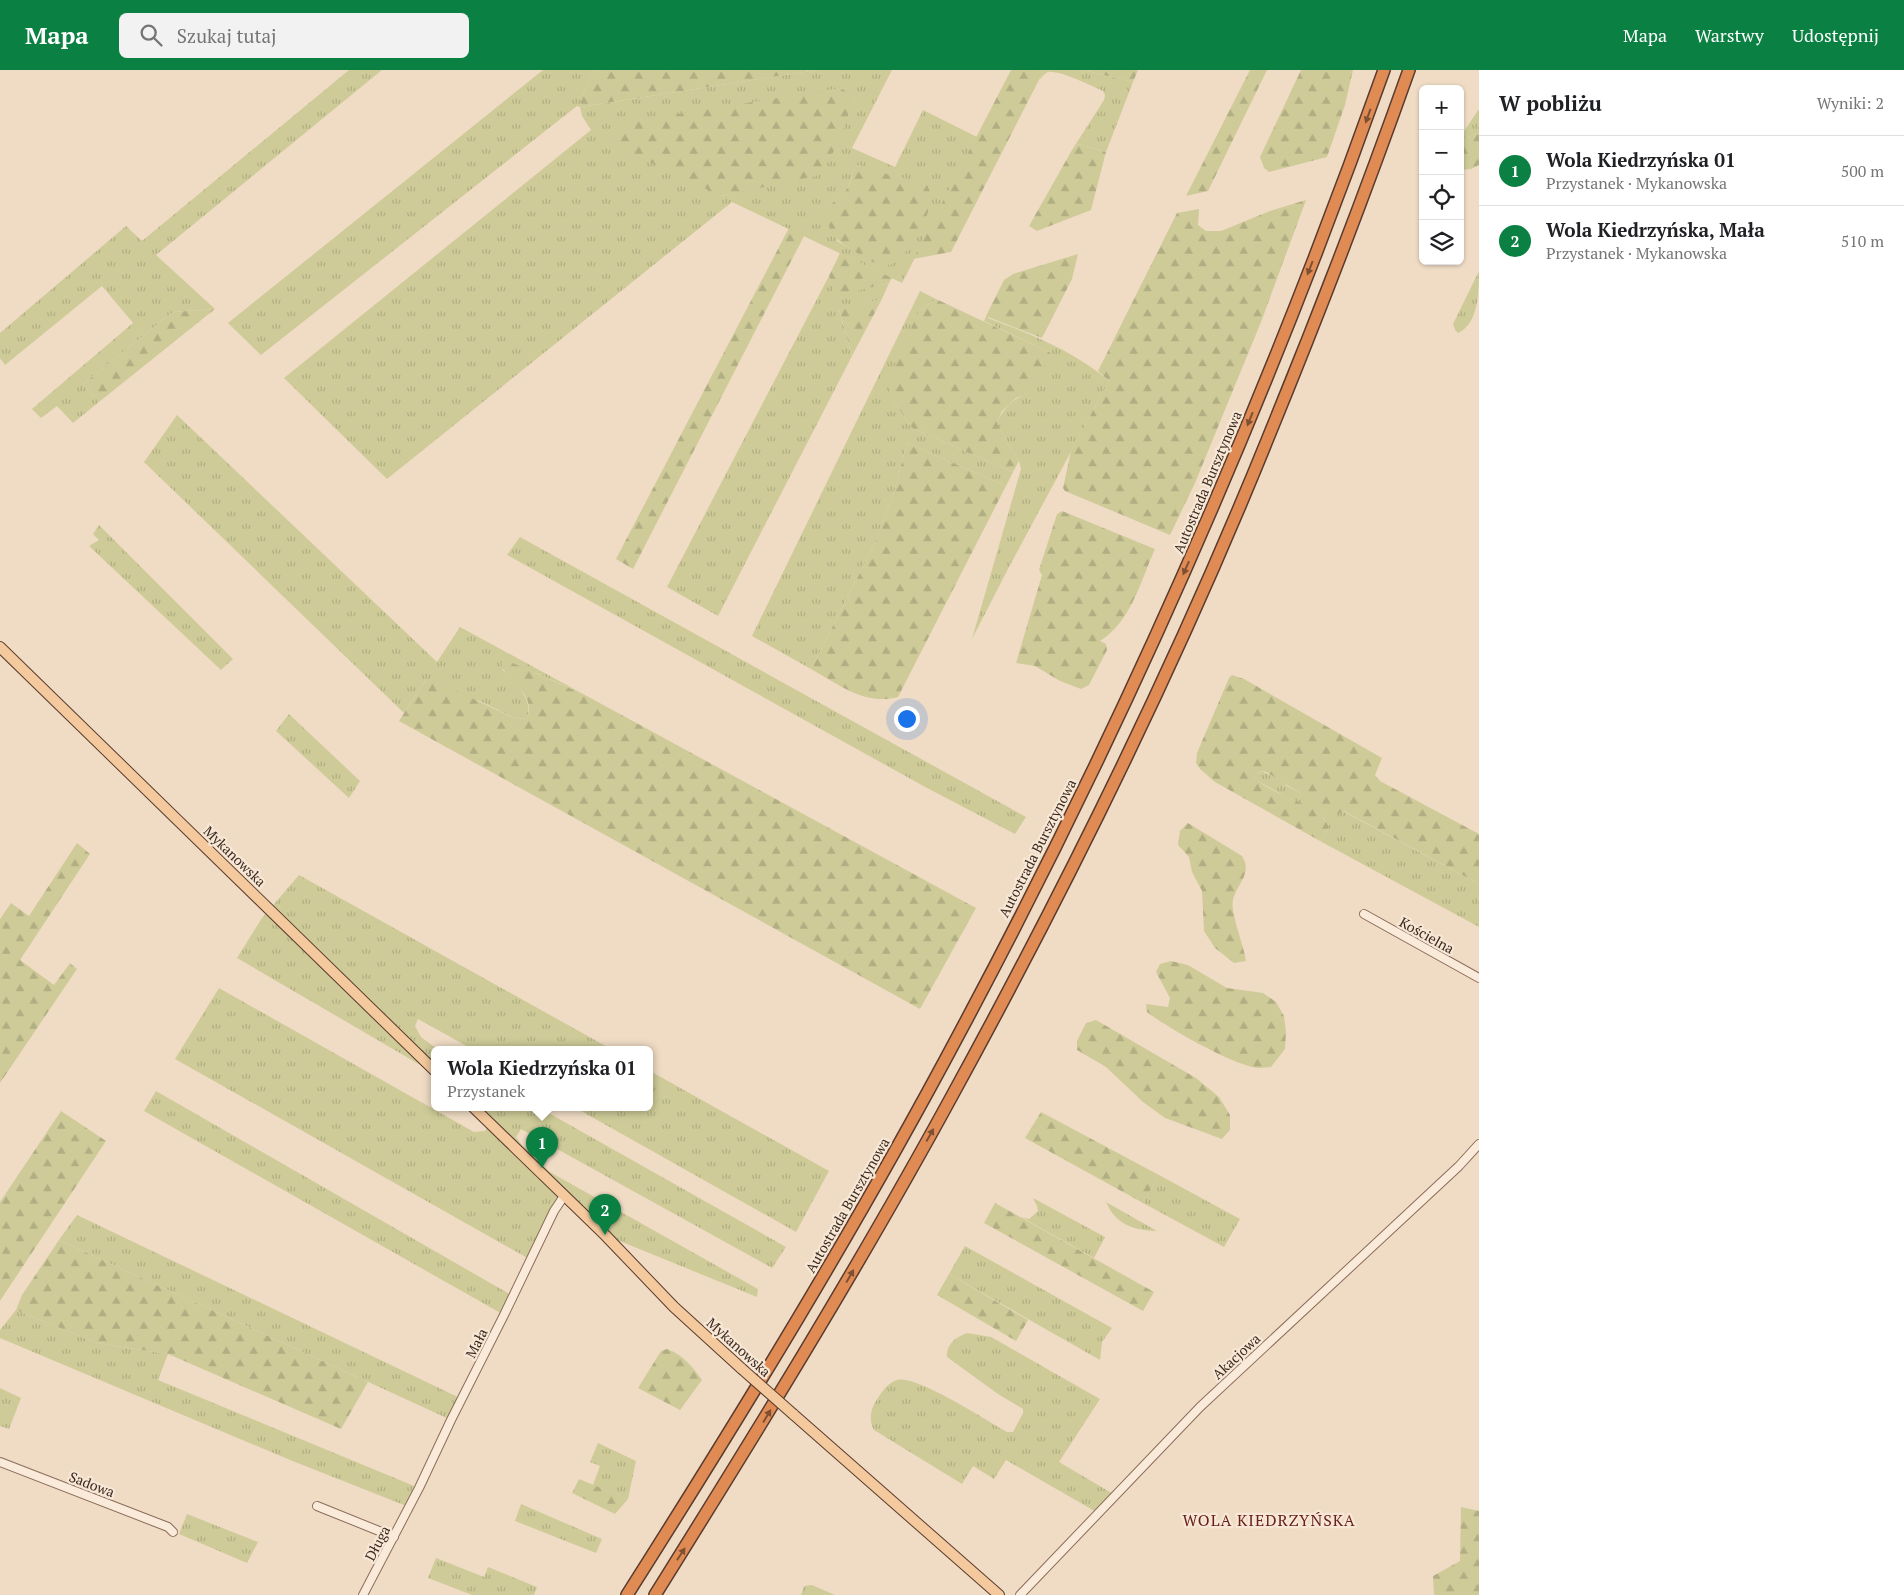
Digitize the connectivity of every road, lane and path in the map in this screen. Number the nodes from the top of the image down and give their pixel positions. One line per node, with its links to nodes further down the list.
1 (1384, 70): 16 (highway, Autostrada Bursztynowa, one-way to 16)
2 (1410, 70): 17 (highway, one-way to 2)
3 (0, 647): 6 (main road, Mykanowska)
4 (1364, 914): 5 (street, Kościelna)
5 (1479, 978)
6 (431, 1067)
7 (477, 1111): 9 (main road, Mykanowska)
8 (1479, 1144): 19 (street, Akacjowa)
9 (564, 1196): 11 (street, Mała); 18 (main road, Mykanowska, bridge)
10 (0, 1462): 13 (street, Sadowa)
11 (412, 1502): 14 (street, Długa)
12 (318, 1506): 14 (street)
13 (173, 1532)
14 (394, 1537): 15 (street, Długa)
15 (363, 1595)
16 (627, 1595)
17 (655, 1595)
18 (1000, 1595)
19 (1020, 1595)

